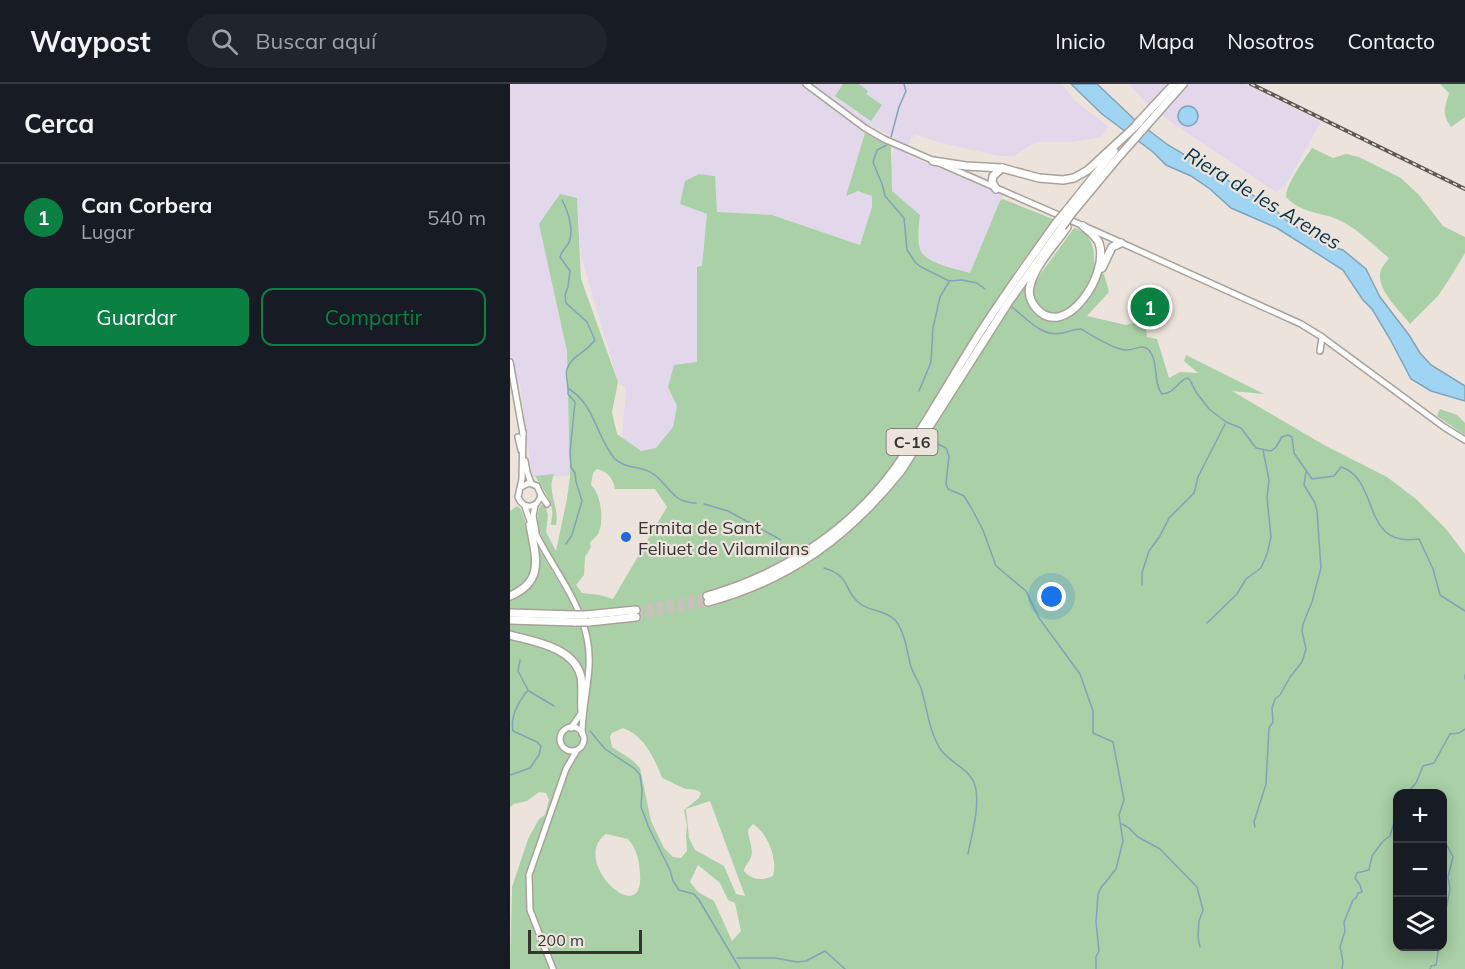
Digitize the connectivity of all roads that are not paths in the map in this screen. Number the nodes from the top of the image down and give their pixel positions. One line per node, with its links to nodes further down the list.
1 (1174, 84): 4 (highway, C-16)
2 (1183, 84): 4 (highway, C-16)
3 (808, 85): 5 (main road)
4 (1112, 155): 6 (highway); 8 (highway, C-16); 8 (highway, C-16)
5 (933, 161): 6 (highway); 7 (main road)
6 (1002, 168): 7 (highway)
7 (996, 189): 10 (main road)
8 (1071, 213): 9 (highway, C-16, bridge); 9 (highway, bridge)
9 (1062, 226): 12 (highway); 27 (highway, C-16)
10 (1083, 226): 11 (main road); 12 (highway)
11 (1121, 243): 12 (highway); 13 (main road)
12 (1096, 281)
13 (1322, 337): 14 (main road); 14 (main road)
14 (1332, 344): 17 (main road)
15 (510, 362): 16 (main road)
16 (520, 435): 18 (main road); 19 (main road)
17 (1465, 440)
18 (531, 483): 19 (main road); 20 (main road)
19 (521, 487): 23 (main road)
20 (541, 495): 21 (main road); 22 (main road)
21 (547, 504)
22 (535, 505): 23 (main road); 25 (main road)
23 (525, 506): 24 (main road)
24 (530, 525): 25 (main road); 26 (highway)
25 (537, 537): 33 (main road)
26 (510, 596)
27 (708, 599)
28 (510, 613): 30 (highway)
29 (636, 614): 30 (highway, bridge)
30 (575, 619): 31 (highway)
31 (510, 620)
32 (510, 635): 33 (highway)
33 (582, 711): 34 (main road); 35 (main road)
34 (571, 728): 35 (main road); 36 (main road)
35 (582, 734): 37 (main road)
36 (563, 747): 37 (main road); 38 (main road)
37 (577, 750): 38 (main road)
38 (566, 769): 39 (main road)
39 (553, 969)

